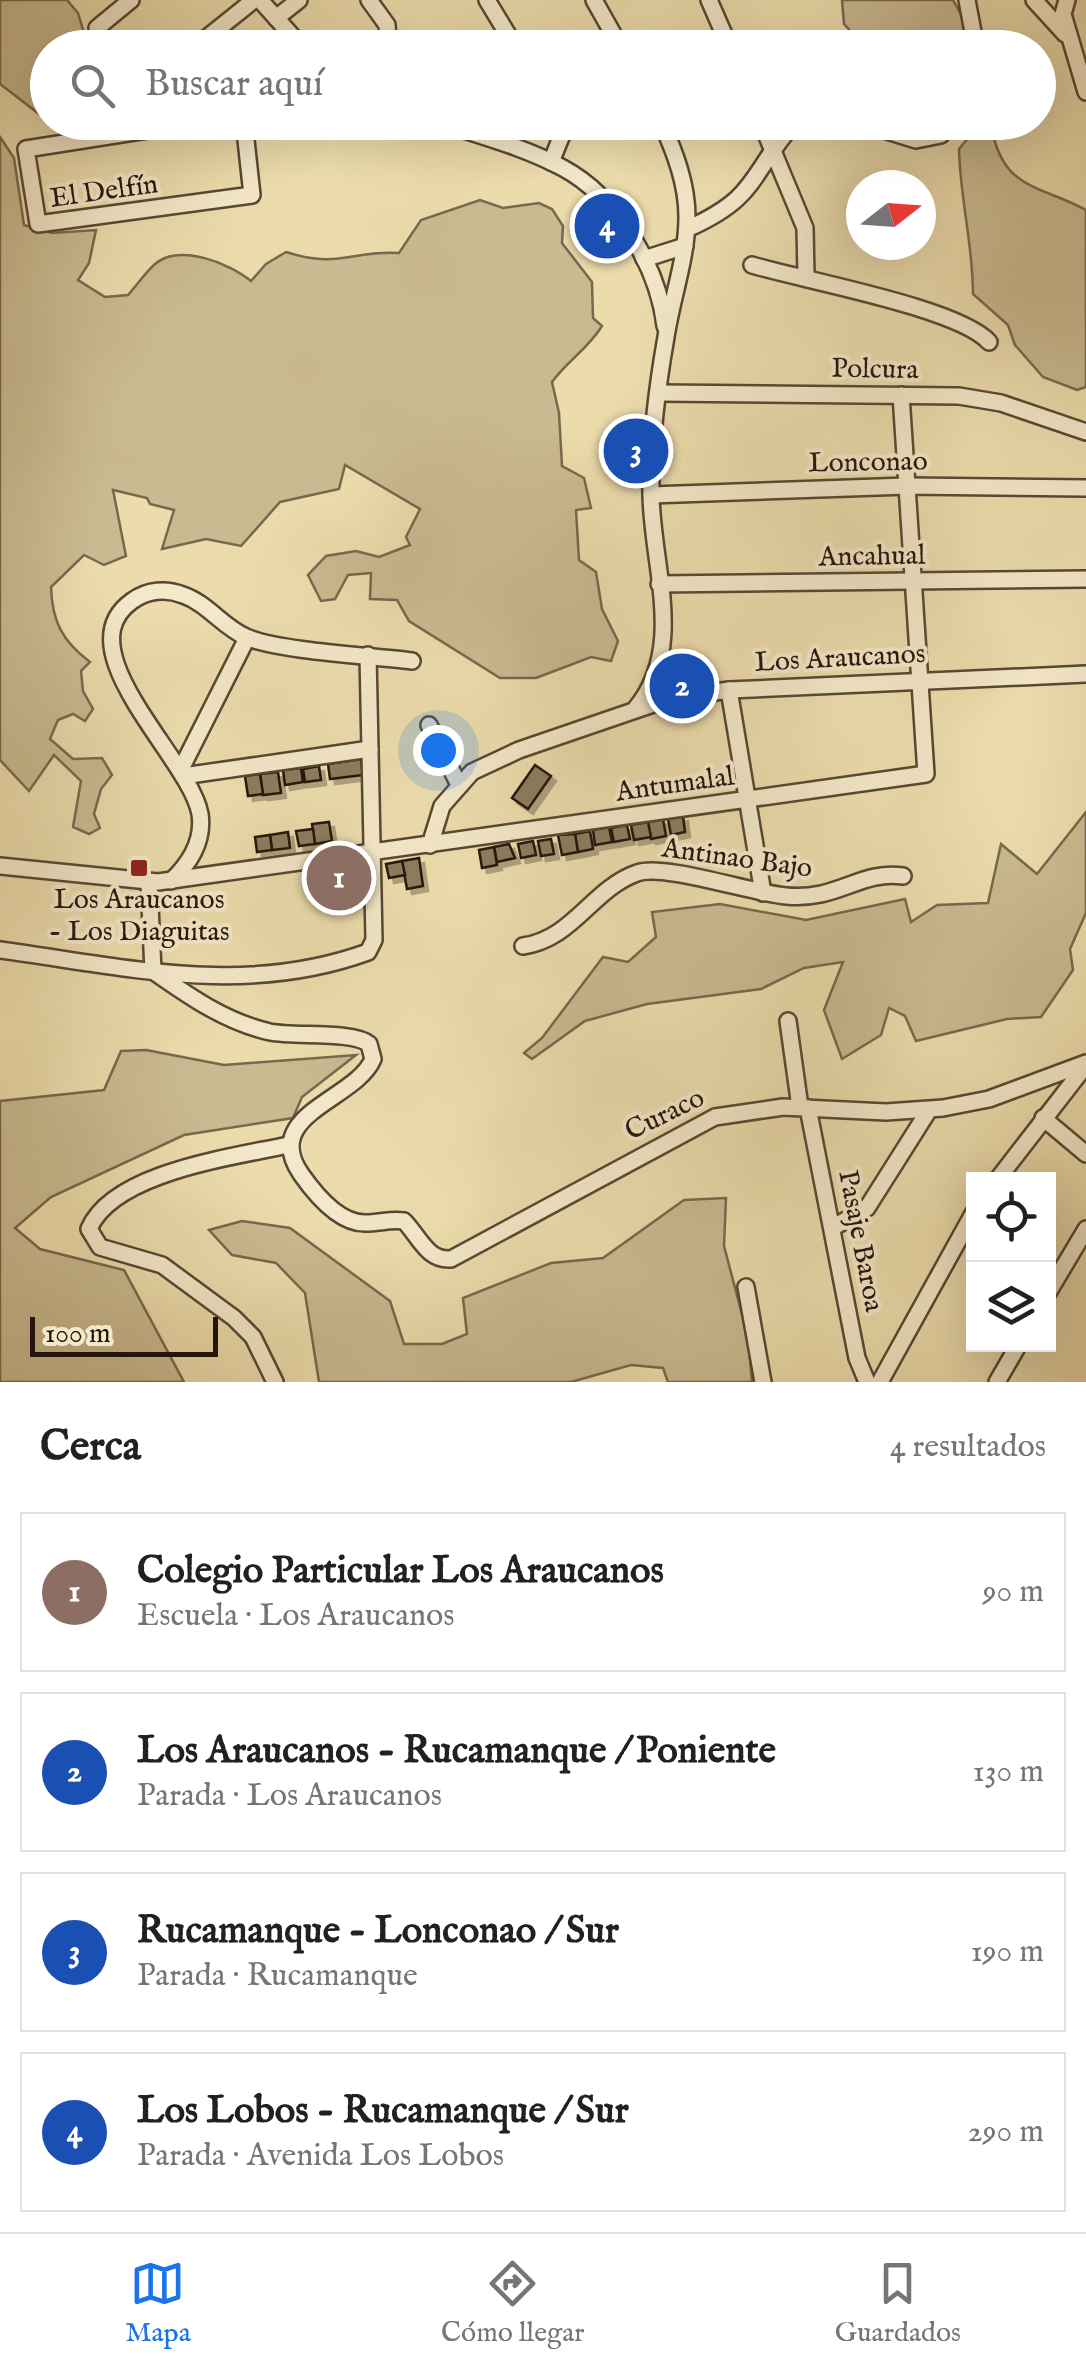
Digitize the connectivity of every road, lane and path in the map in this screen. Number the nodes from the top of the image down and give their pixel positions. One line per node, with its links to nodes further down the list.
1 (132, 0): 12 (street)
2 (257, 0): 11 (street); 13 (street)
3 (299, 0): 11 (street)
4 (369, 0): 15 (street)
5 (487, 0): 16 (street)
6 (594, 0): 17 (street)
7 (709, 0): 18 (street)
8 (968, 0): 19 (street)
9 (1034, 0): 20 (street)
10 (1066, 2): 20 (street)
11 (276, 18): 14 (street)
12 (97, 28)
13 (218, 30)
14 (287, 30)
15 (388, 30)
16 (505, 30)
17 (611, 30)
18 (722, 30)
19 (973, 30)
20 (1070, 38): 21 (street)
21 (1086, 92)
22 (79, 140): 23 (street, El Delfín)
23 (247, 140)
24 (489, 140): 30 (street)
25 (560, 140): 30 (street)
26 (667, 140): 31 (street)
27 (767, 140): 29 (street)
28 (779, 140): 29 (street)
29 (770, 151): 31 (street); 34 (street)
30 (550, 162): 32 (street)
31 (686, 237): 32 (street); 35 (street)
32 (644, 259): 35 (street)
33 (752, 265): 34 (street)
34 (806, 276): 36 (street)
35 (666, 336): 37 (street)
36 (989, 342)
37 (659, 392): 38 (street, Polcura); 42 (street)
38 (901, 395): 39 (street, Polcura); 40 (street)
39 (1086, 432)
40 (907, 486): 41 (street, Lonconao); 42 (street, Lonconao); 44 (street)
41 (1086, 488)
42 (650, 494): 45 (street)
43 (1086, 579): 44 (street, Ancahual)
44 (914, 581): 45 (street, Ancahual); 50 (street)
45 (659, 584): 52 (street)
46 (247, 638): 47 (street); 55 (street); 55 (street)
47 (368, 655): 48 (street); 54 (street)
48 (412, 661)
49 (1086, 674): 50 (street, Los Araucanos)
50 (921, 680): 51 (street, Los Araucanos); 57 (street, Antumalal)
51 (728, 690): 52 (street, Los Araucanos); 57 (street)
52 (636, 708): 56 (street, Los Araucanos)
53 (429, 726): 56 (street)
54 (370, 748): 55 (street); 59 (street)
55 (182, 773): 62 (street)
56 (458, 783): 58 (street)
57 (747, 800): 58 (street, Antumalal); 64 (street)
58 (430, 845): 59 (street)
59 (373, 854): 62 (street); 67 (street)
60 (0, 866): 63 (street)
61 (904, 876): 64 (street, Antinao Bajo)
62 (171, 881): 63 (street)
63 (149, 882): 67 (street)
64 (763, 893): 65 (street, Antinao Bajo)
65 (523, 946)
66 (0, 950): 67 (street)
67 (153, 972): 73 (street)
68 (788, 1020): 70 (street, Pasaje Baroa)
69 (1086, 1064): 71 (street, Curaco); 72 (street)
70 (804, 1108): 71 (street, Curaco); 73 (street, Curaco); 77 (street, Pasaje Baroa)
71 (929, 1110): 77 (street)
72 (1043, 1118): 74 (street); 75 (street)
73 (288, 1145): 82 (street)
74 (1086, 1154)
75 (1002, 1172)
76 (966, 1226): 85 (street)
77 (832, 1228): 84 (street, Pasaje Baroa)
78 (1086, 1229): 79 (street)
79 (1056, 1280)
80 (746, 1287): 83 (street)
81 (1013, 1352): 86 (street)
82 (275, 1382)
83 (762, 1382)
84 (868, 1382)
85 (880, 1382)
86 (996, 1382)

